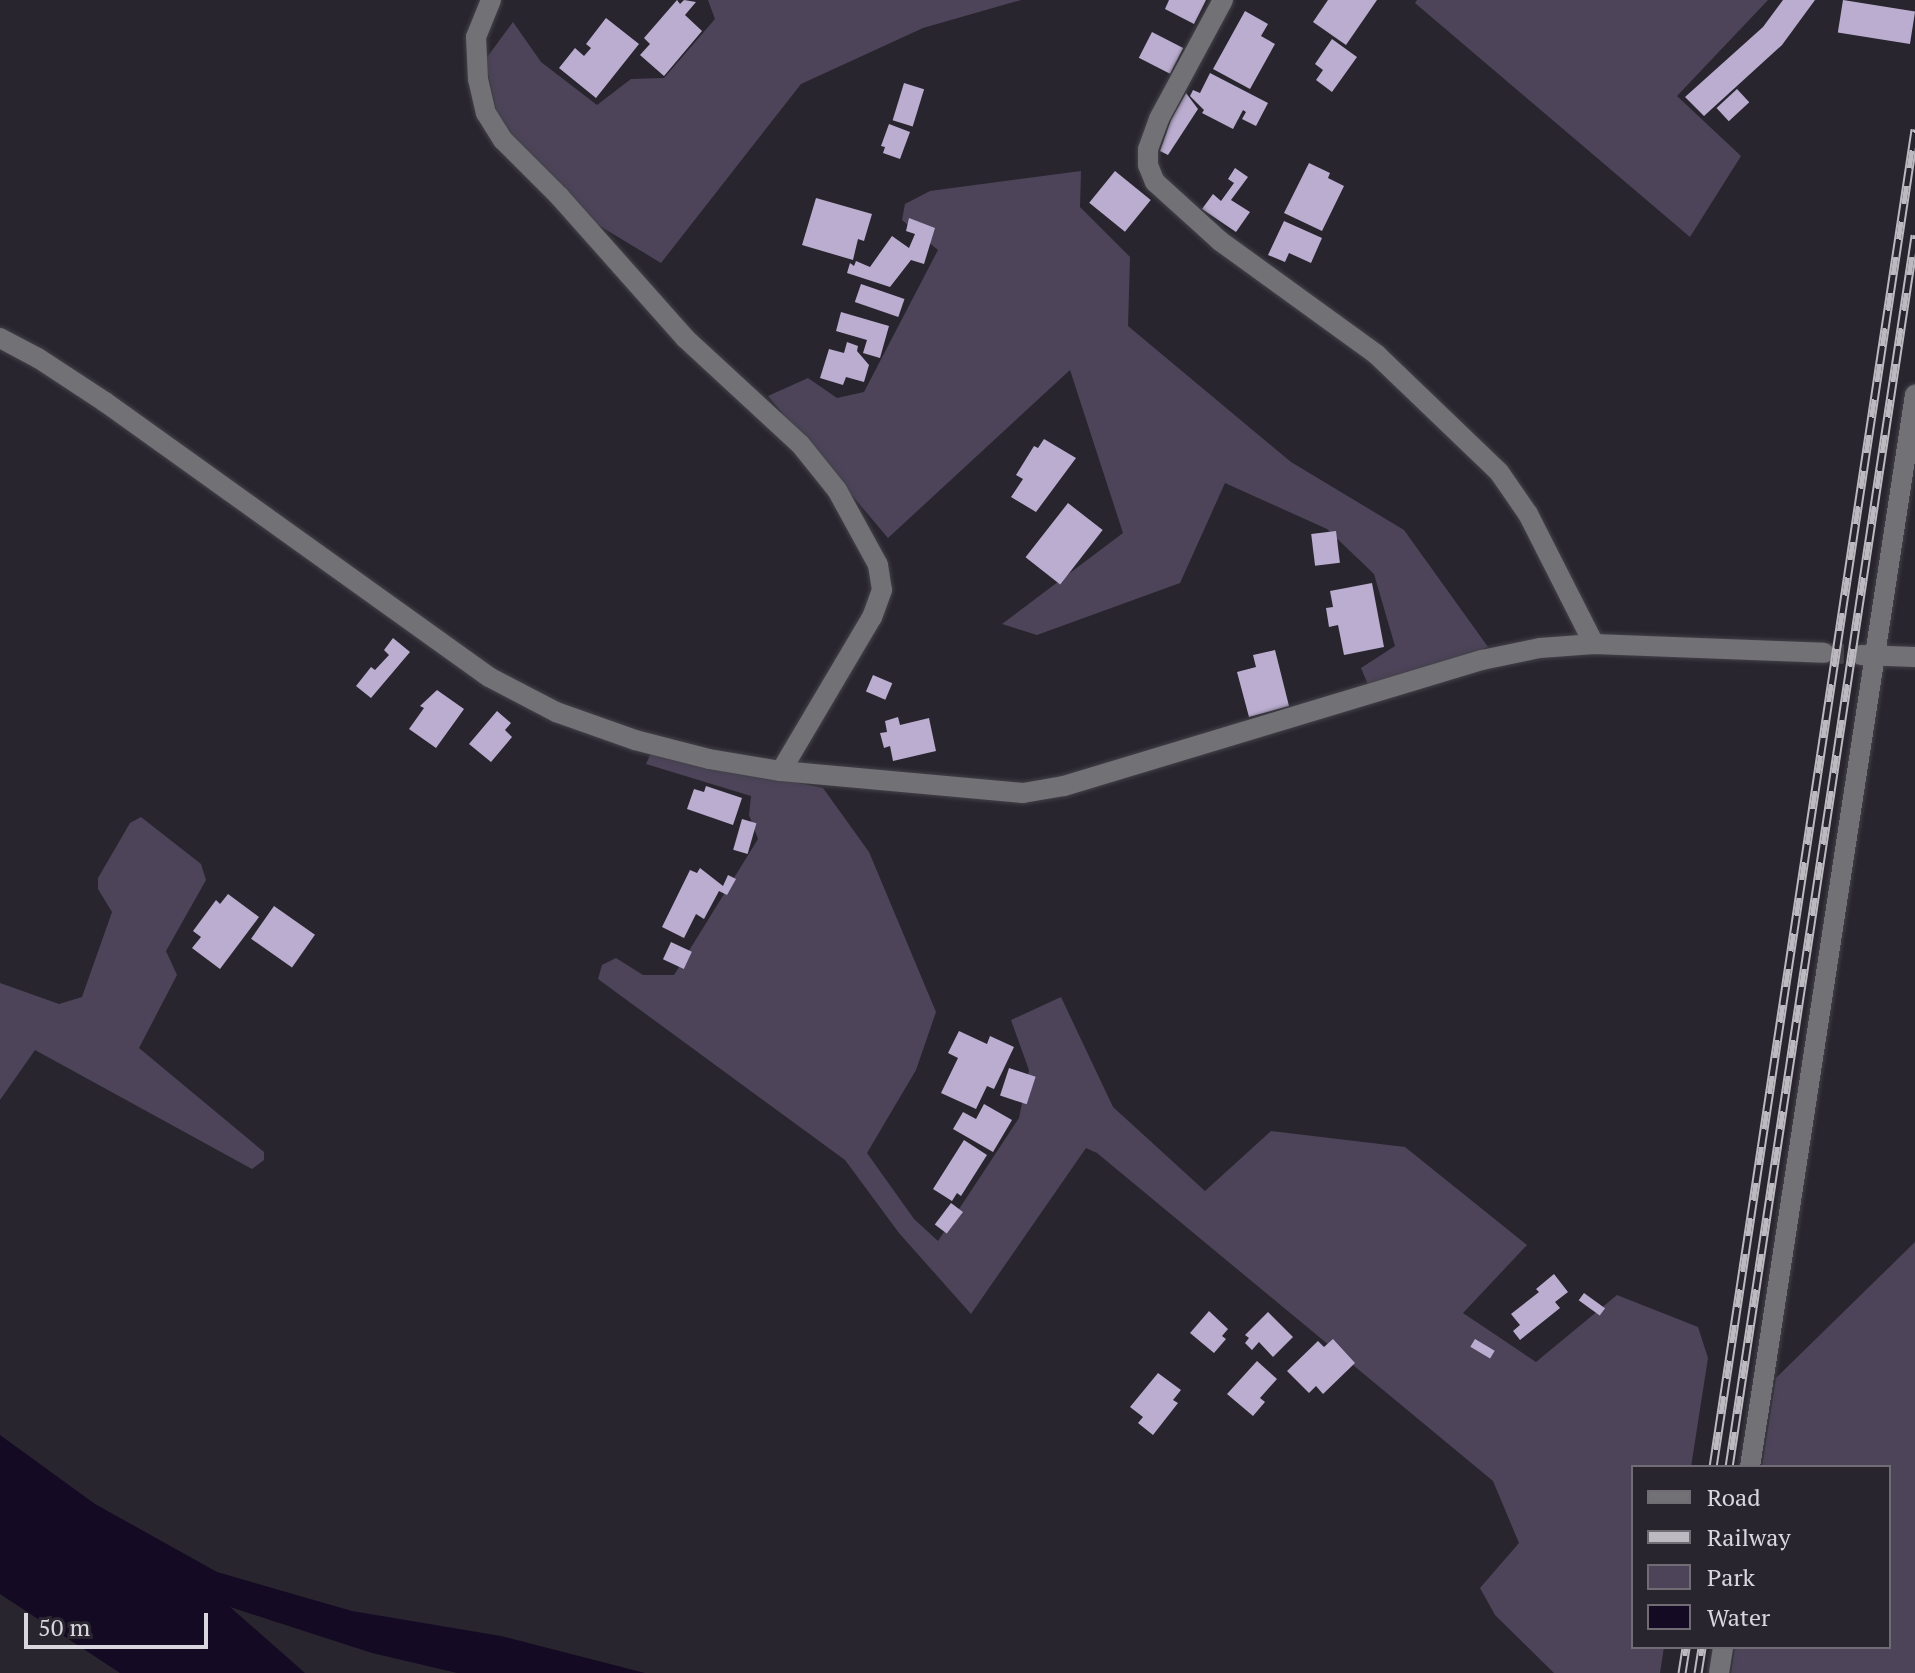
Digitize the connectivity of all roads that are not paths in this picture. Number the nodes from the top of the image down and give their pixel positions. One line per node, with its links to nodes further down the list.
1 (491, 0): 9 (street)
2 (1223, 0): 5 (street)
3 (0, 338): 9 (street)
4 (1915, 395): 7 (street)
5 (1594, 644): 6 (street); 9 (street)
6 (1824, 653)
7 (1868, 655): 8 (street); 10 (street)
8 (1915, 657)
9 (781, 771)
10 (1750, 1465)
11 (1723, 1649): 12 (street)
12 (1719, 1673)

